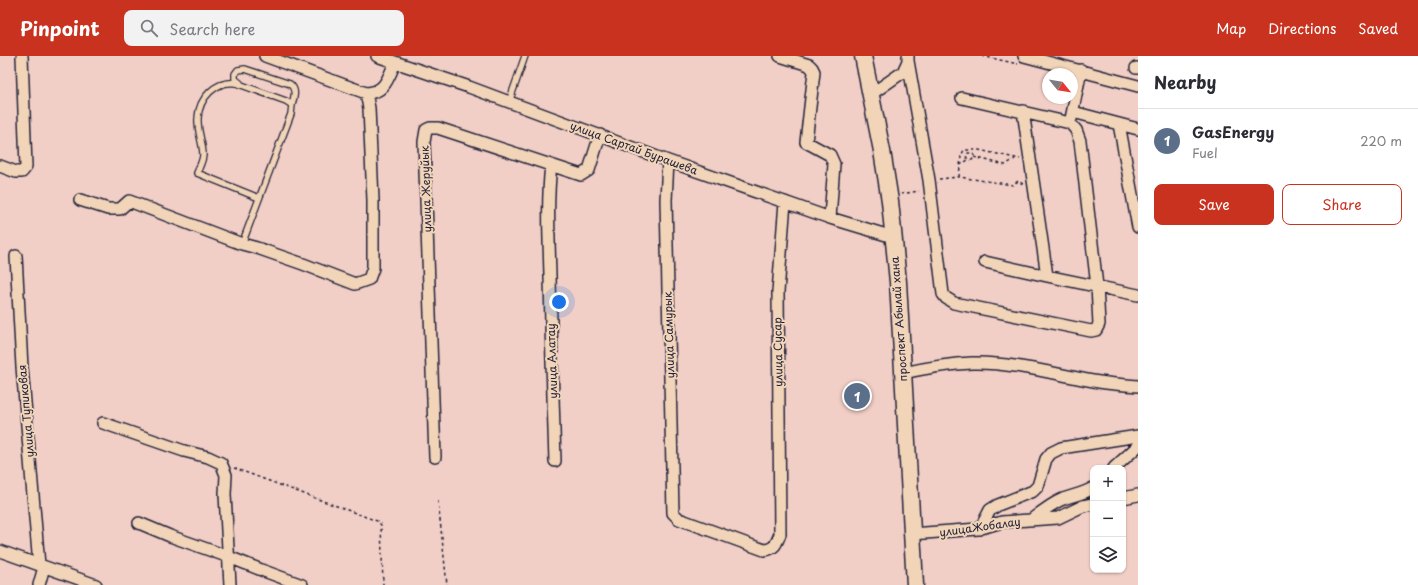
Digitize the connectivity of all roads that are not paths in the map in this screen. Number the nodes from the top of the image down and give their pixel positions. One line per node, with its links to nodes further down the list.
1 (22, 56): 26 (street)
2 (265, 56): 13 (street)
3 (377, 56): 9 (street, улица Сартай Бурашева)
4 (525, 56): 16 (lane)
5 (780, 56): 30 (street)
6 (863, 56): 14 (main road, проспект Абылай хана)
7 (1024, 56): 10 (street)
8 (908, 59): 14 (street); 37 (street)
9 (395, 63): 13 (street); 16 (street, улица Сартай Бурашева)
10 (1081, 70): 12 (street); 19 (street)
11 (242, 84): 17 (lane); 17 (lane); 27 (lane)
12 (1138, 86)
13 (366, 93): 33 (street)
14 (870, 95): 32 (main road, проспект Абылай хана)
15 (962, 98): 18 (street)
16 (509, 102): 23 (street, улица Сартай Бурашева)
17 (292, 105): 27 (lane)
18 (1023, 111): 20 (street); 36 (street)
19 (1073, 112): 20 (street); 21 (street)
20 (1070, 123): 37 (street)
21 (1119, 124): 22 (street); 31 (street)
22 (1138, 129)
23 (600, 135): 24 (street, улица Сартай Бурашева); 25 (street, улица Жеруйык)
24 (668, 161): 29 (street, улица Сартай Бурашева); 51 (street, улица Самурык)
25 (551, 165): 44 (street, улица Жеруйык); 45 (street, улица Алатау)
26 (0, 166)
27 (259, 198): 33 (lane)
28 (80, 200): 33 (street)
29 (785, 202): 30 (street, улица Сартай Бурашева); 51 (street, улица Сусар)
30 (830, 218): 32 (street, улица Сартай Бурашева)
31 (1138, 227)
32 (893, 237): 39 (main road, проспект Абылай хана)
33 (242, 244)
34 (16, 256): 58 (street, улица Тупиковая)
35 (985, 262): 36 (street)
36 (1046, 276): 37 (street)
37 (1097, 286): 38 (street)
38 (1138, 295)
39 (903, 373): 40 (street); 55 (main road, проспект Абылай хана)
40 (1138, 386)
41 (103, 423): 57 (street)
42 (1138, 436): 54 (street)
43 (1138, 446): 46 (street)
44 (435, 457)
45 (556, 461)
46 (1117, 465)
47 (1090, 492): 52 (street)
48 (1138, 495): 49 (street)
49 (1126, 497)
50 (1090, 505): 52 (street, улицаЖобалау)
51 (673, 510)
52 (1031, 520): 54 (street, улицаЖобалау)
53 (139, 523): 57 (street)
54 (980, 529): 55 (street, улицаЖобалау)
55 (912, 534): 63 (main road, проспект Абылай хана)
56 (0, 551): 58 (street)
57 (230, 557): 61 (street); 62 (street)
58 (42, 566): 59 (street); 60 (street)
59 (39, 585)
60 (96, 585)
61 (230, 585)
62 (302, 585)
63 (915, 585)

